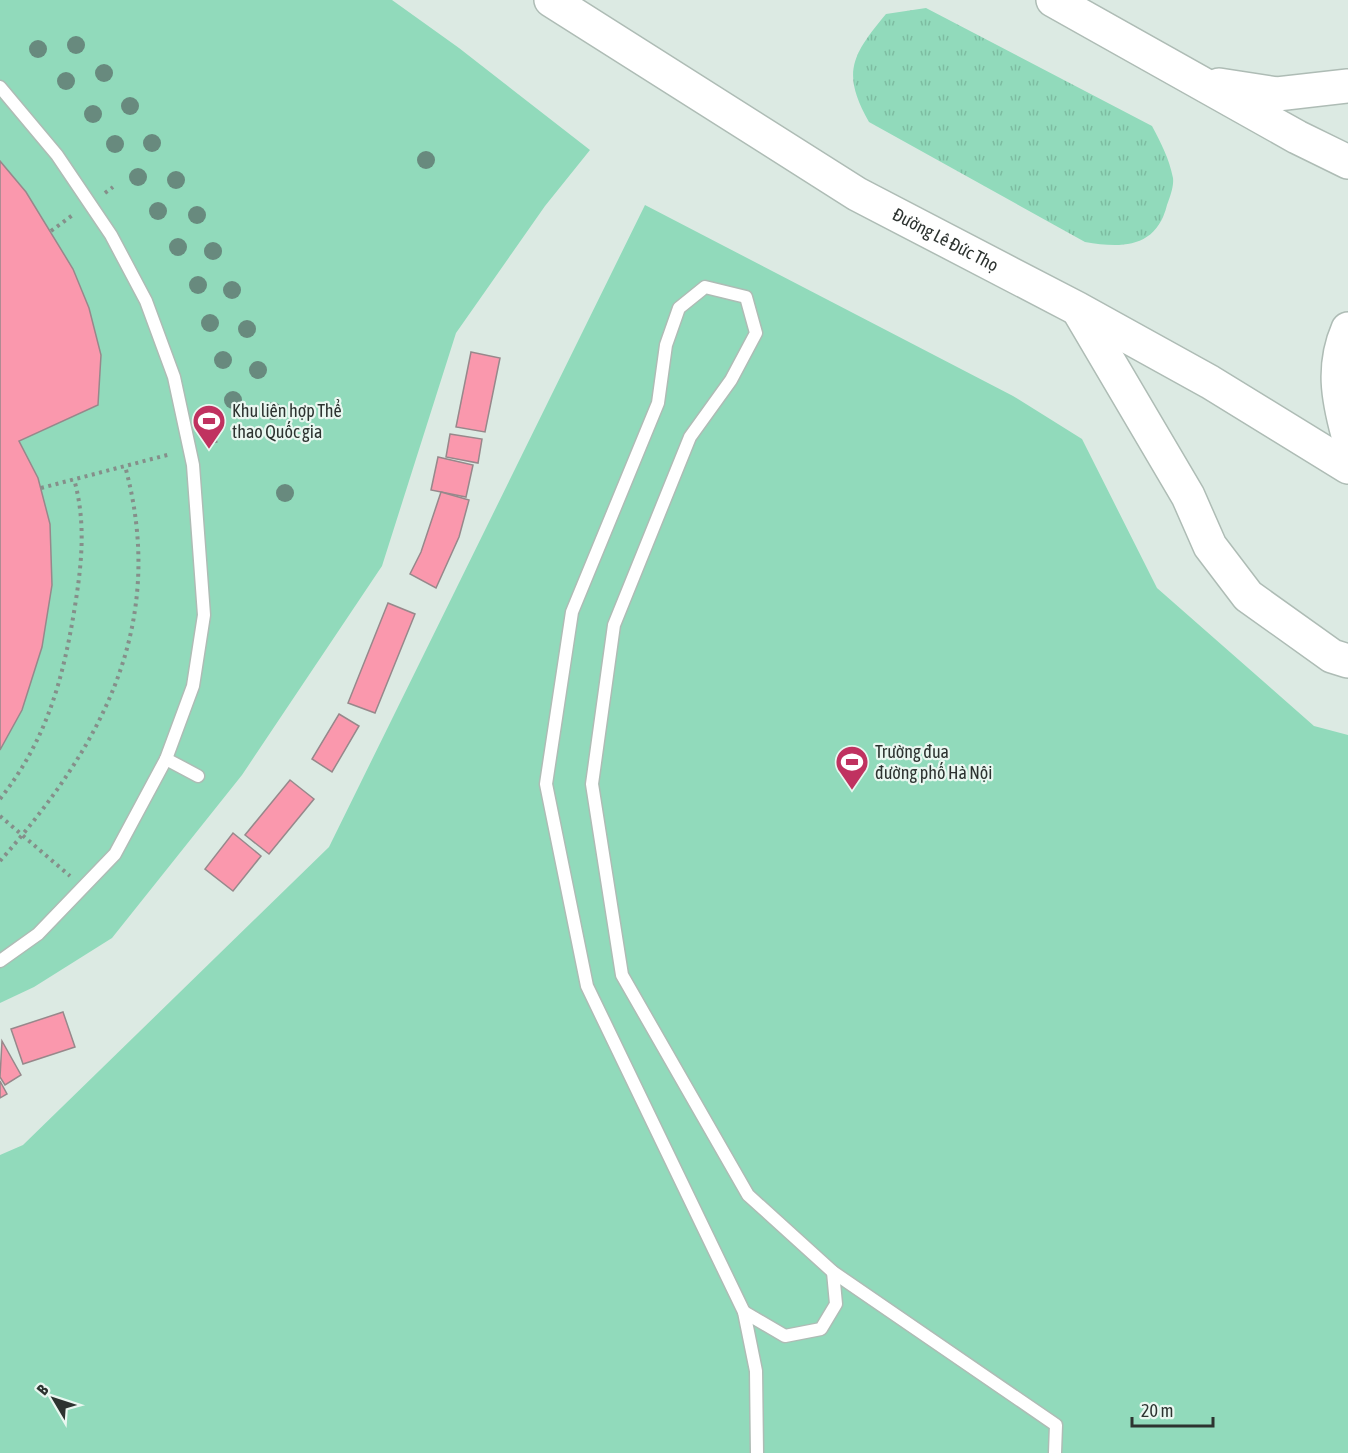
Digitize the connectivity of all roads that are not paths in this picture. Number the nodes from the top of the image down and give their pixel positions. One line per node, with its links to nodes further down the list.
1 (550, 0): 7 (main road, Đường Lê Đức Thọ)
2 (1053, 0): 3 (main road)
3 (1198, 82): 5 (main road); 6 (main road)
4 (0, 87): 12 (lane)
5 (1348, 87)
6 (1348, 162)
7 (1078, 309): 10 (main road, Đường Lê Đức Thọ); 11 (main road)
8 (1348, 329): 9 (main road)
9 (1348, 435)
10 (1348, 467)
11 (1348, 662)
12 (166, 759): 13 (lane); 14 (lane)
13 (198, 776)
14 (0, 961)
15 (833, 1272): 16 (lane); 16 (lane); 18 (lane)
16 (744, 1312): 17 (lane)
17 (757, 1453)
18 (1055, 1453)

